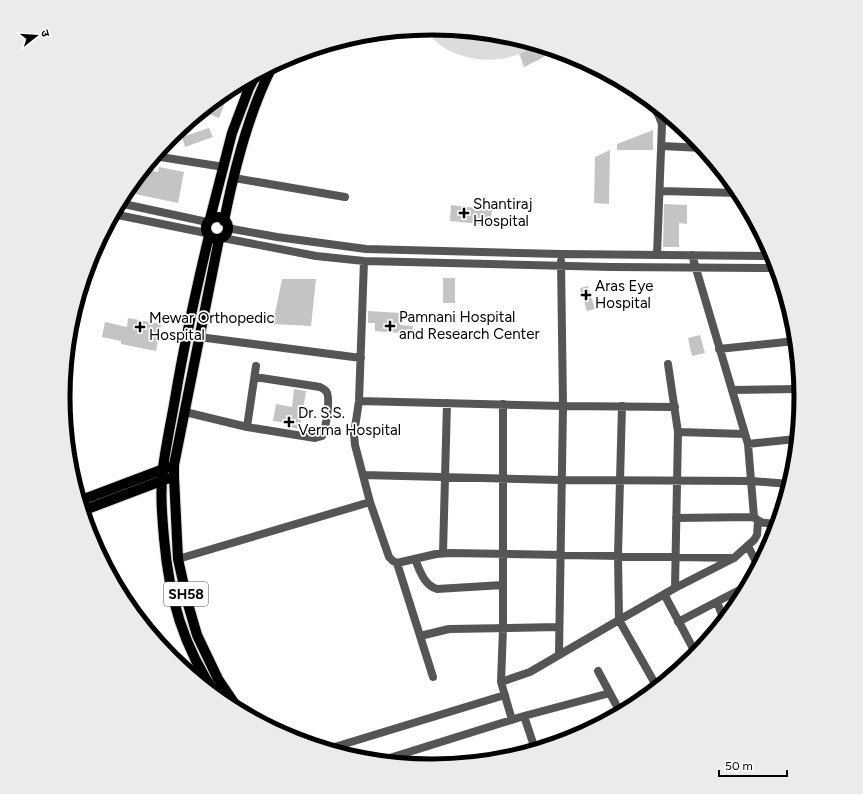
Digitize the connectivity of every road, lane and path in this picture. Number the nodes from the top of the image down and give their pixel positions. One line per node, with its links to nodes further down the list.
1 (268, 73): 8 (main road)
2 (252, 82): 7 (main road)
3 (659, 116): 4 (street)
4 (662, 146): 5 (street); 9 (street)
5 (694, 148)
6 (160, 157): 7 (street)
7 (224, 167): 14 (main road)
8 (234, 178): 11 (street); 15 (main road)
9 (660, 191): 10 (street); 19 (street)
10 (730, 193)
11 (345, 197)
12 (126, 204): 14 (street)
13 (119, 215): 16 (street)
14 (209, 221): 15 (main road); 16 (main road)
15 (226, 224): 17 (main road); 18 (street)
16 (208, 235): 17 (main road); 48 (main road)
17 (221, 239): 22 (street); 26 (main road)
18 (561, 254): 19 (street); 23 (street)
19 (657, 255): 20 (street)
20 (692, 255): 21 (street); 24 (street)
21 (765, 256)
22 (364, 261): 23 (street); 29 (street)
23 (561, 265): 24 (street); 38 (street)
24 (695, 268): 25 (street); 28 (street)
25 (769, 268)
26 (200, 337): 29 (street); 41 (main road)
27 (789, 342): 28 (street)
28 (719, 349): 34 (street)
29 (360, 358): 35 (street)
30 (668, 364): 40 (street)
31 (256, 366): 32 (street)
32 (255, 377): 42 (street); 42 (street)
33 (794, 389): 34 (street)
34 (732, 390): 44 (street)
35 (359, 401): 36 (street); 49 (street)
36 (447, 403): 37 (street); 51 (street)
37 (503, 404): 38 (street); 52 (street)
38 (563, 406): 39 (street); 54 (street)
39 (622, 406): 40 (street); 55 (street)
40 (675, 407): 43 (street)
41 (185, 412): 42 (street); 47 (main road)
42 (248, 427)
43 (678, 432): 44 (street); 56 (street)
44 (745, 434): 46 (street)
45 (791, 440): 46 (street)
46 (748, 444): 57 (street)
47 (174, 466): 48 (main road); 50 (main road, SH58)
48 (163, 469): 53 (main road, SH58); 59 (main road)
49 (363, 475): 51 (street); 60 (street)
50 (174, 477): 53 (main road); 72 (main road, SH58)
51 (445, 477): 52 (street); 66 (street)
52 (503, 478): 54 (street); 67 (street)
53 (163, 480): 61 (main road); 91 (main road, SH58)
54 (561, 480): 55 (street); 68 (street)
55 (620, 480): 56 (street); 69 (street)
56 (677, 481): 57 (street); 62 (street)
57 (752, 481): 58 (street); 63 (street)
58 (783, 484)
59 (85, 499)
60 (370, 502): 72 (street); 75 (street)
61 (88, 509)
62 (676, 518): 63 (street); 70 (street)
63 (756, 520): 64 (street); 65 (street)
64 (771, 522)
65 (748, 546): 71 (street); 74 (street)
66 (443, 553): 67 (street); 73 (street)
67 (503, 554): 68 (street); 76 (street)
68 (560, 555): 69 (street); 84 (street)
69 (618, 556): 70 (street); 82 (street)
70 (676, 557): 71 (street); 77 (street)
71 (734, 558): 77 (street)
72 (178, 559): 96 (main road, SH58)
73 (415, 559): 75 (street); 76 (street)
74 (755, 559)
75 (397, 563): 86 (street)
76 (503, 585): 85 (street)
77 (675, 588): 79 (street)
78 (736, 592): 80 (street)
79 (664, 594): 82 (street); 83 (street)
80 (717, 602): 81 (street); 83 (street)
81 (721, 613)
82 (619, 620): 88 (street); 93 (street)
83 (678, 622): 87 (street)
84 (559, 627): 85 (street); 88 (street)
85 (503, 628): 86 (street); 92 (street)
86 (420, 636): 90 (street)
87 (692, 648)
88 (559, 654): 92 (street)
89 (598, 671): 94 (street)
90 (433, 677)
91 (208, 681)
92 (501, 682): 95 (street)
93 (654, 682)
94 (610, 693): 97 (street); 98 (street)
95 (505, 695): 99 (street); 101 (street)
96 (232, 699)
97 (618, 708)
98 (524, 716): 99 (street); 100 (street)
99 (512, 720): 102 (street)
100 (533, 744)
101 (336, 746)
102 (394, 757)

